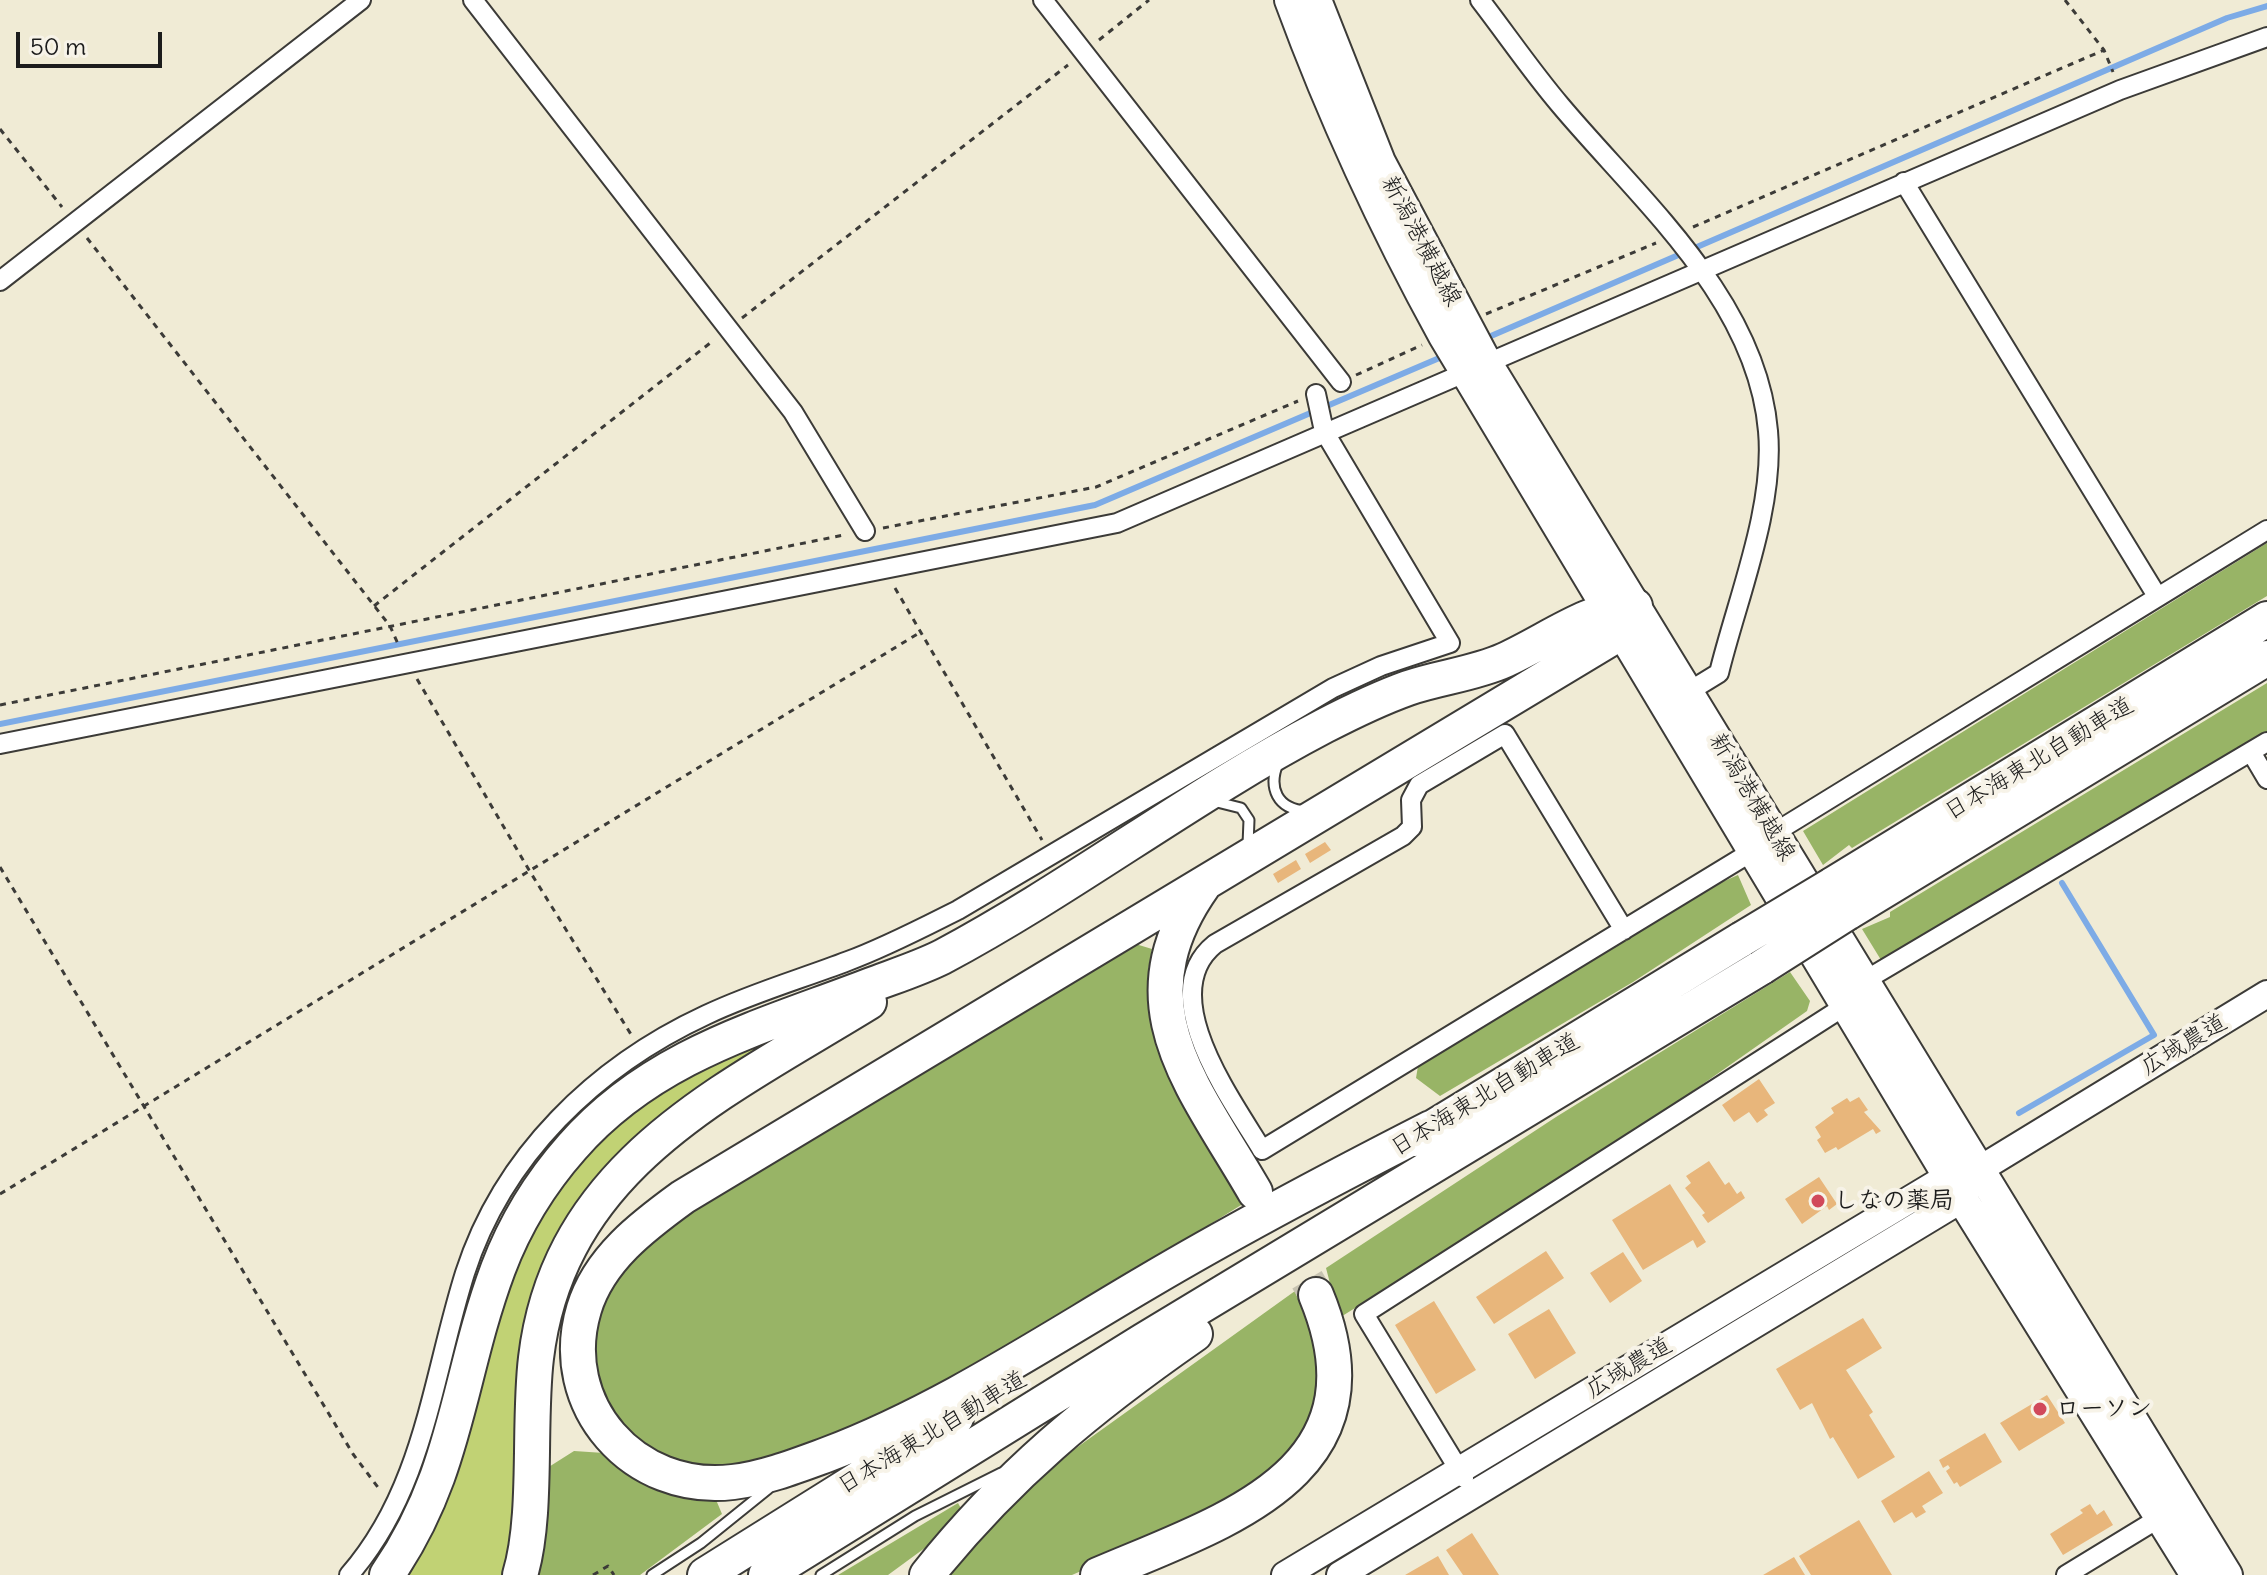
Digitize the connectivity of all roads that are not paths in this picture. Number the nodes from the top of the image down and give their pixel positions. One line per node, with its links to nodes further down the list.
1 (361, 0): 10 (street)
2 (473, 0): 17 (street)
3 (1043, 0): 13 (street)
4 (1290, 0): 11 (main road, 新潟港横越線)
5 (1316, 0): 11 (main road, 新潟港横越線)
6 (1480, 0): 9 (street)
7 (2267, 37): 8 (street)
8 (1904, 182): 9 (street); 18 (street)
9 (1700, 271): 12 (street); 22 (street)
10 (0, 281)
11 (1454, 330): 12 (main road, 新潟港横越線)
12 (1476, 367): 15 (street); 19 (main road, 新潟港横越線)
13 (1341, 382)
14 (1316, 394): 15 (street)
15 (1324, 431): 23 (street); 48 (street)
16 (2267, 530): 18 (street)
17 (865, 531)
18 (2157, 596): 29 (street)
19 (1620, 615): 22 (main road, 新潟港横越線); 25 (highway); 28 (highway); 29 (main road, 新潟港横越線)
20 (2267, 619): 32 (highway, 日本海東北自動車道)
21 (2267, 658): 32 (highway, 日本海東北自動車道)
22 (1688, 692): 29 (main road, 新潟港横越線)
23 (0, 744)
24 (2259, 747): 26 (street); 35 (street)
25 (1286, 748): 27 (highway); 28 (lane)
26 (2267, 779)
27 (1186, 808): 30 (lane); 34 (highway)
28 (1321, 810): 30 (highway)
29 (1764, 842): 33 (street); 35 (main road, 新潟港横越線); 37 (main road, 新潟港横越線)
30 (1245, 858): 31 (highway)
31 (1205, 882): 41 (highway); 43 (highway)
32 (1840, 899): 38 (highway, 日本海東北自動車道, bridge); 39 (highway, 日本海東北自動車道, bridge)
33 (1624, 930): 33 (street)
34 (939, 958): 49 (highway); 50 (highway)
35 (1864, 981): 40 (main road, 新潟港横越線)
36 (2267, 994): 40 (street, 広域農道)
37 (1845, 1006): 40 (main road, 新潟港横越線); 45 (street)
38 (1431, 1128): 43 (highway); 52 (highway, 日本海東北自動車道)
39 (1454, 1153): 44 (highway); 53 (highway, 日本海東北自動車道)
40 (1963, 1182): 45 (street, 広域農道); 46 (street, 広域農道); 47 (main road, 新潟港横越線); 61 (main road, 新潟港横越線)
41 (1255, 1192)
42 (1316, 1295): 56 (highway)
43 (846, 1447): 51 (lane)
44 (1036, 1455): 54 (lane); 55 (highway)
45 (1459, 1470): 46 (street); 57 (street, 広域農道)
46 (1473, 1495): 58 (street, 広域農道)
47 (2161, 1517): 59 (street); 60 (main road, 新潟港横越線)
48 (349, 1575)
49 (387, 1575)
50 (520, 1575)
51 (652, 1575)
52 (705, 1575)
53 (766, 1575)
54 (821, 1575)
55 (927, 1575)
56 (1098, 1575)
57 (1285, 1575)
58 (1340, 1575)
59 (2066, 1575)
60 (2196, 1575)
61 (2227, 1575)

